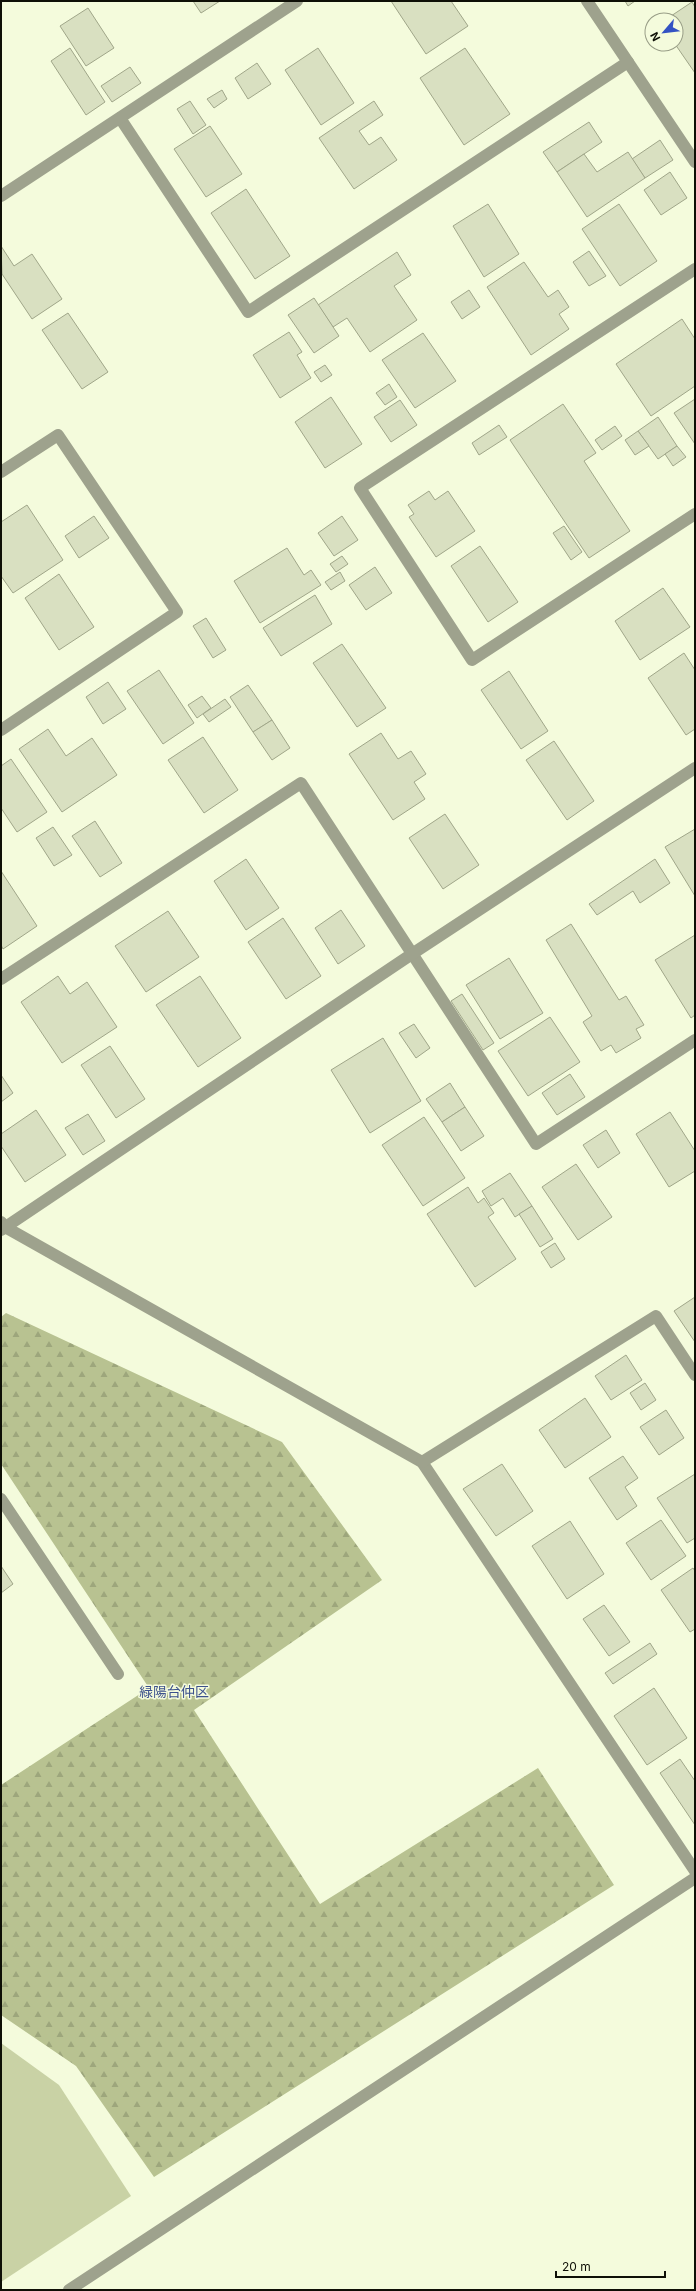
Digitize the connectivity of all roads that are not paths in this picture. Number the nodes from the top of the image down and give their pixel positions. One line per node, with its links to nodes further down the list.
1 (297, 1): 4 (street)
2 (587, 1): 3 (street)
3 (628, 62): 4 (street); 5 (street)
4 (120, 118): 6 (street)
5 (695, 162)
6 (1, 196)
7 (695, 269): 9 (street)
8 (1, 472): 10 (street)
9 (695, 514)
10 (1, 730)
11 (695, 768): 12 (street)
12 (412, 954): 13 (street); 14 (street); 15 (street)
13 (1, 979)
14 (695, 1040)
15 (2, 1226): 17 (street)
16 (695, 1375): 17 (street)
17 (422, 1462): 20 (street)
18 (1, 1500): 19 (street)
19 (118, 1674)
20 (695, 1871)
21 (695, 1878): 22 (street)
22 (69, 2290)

